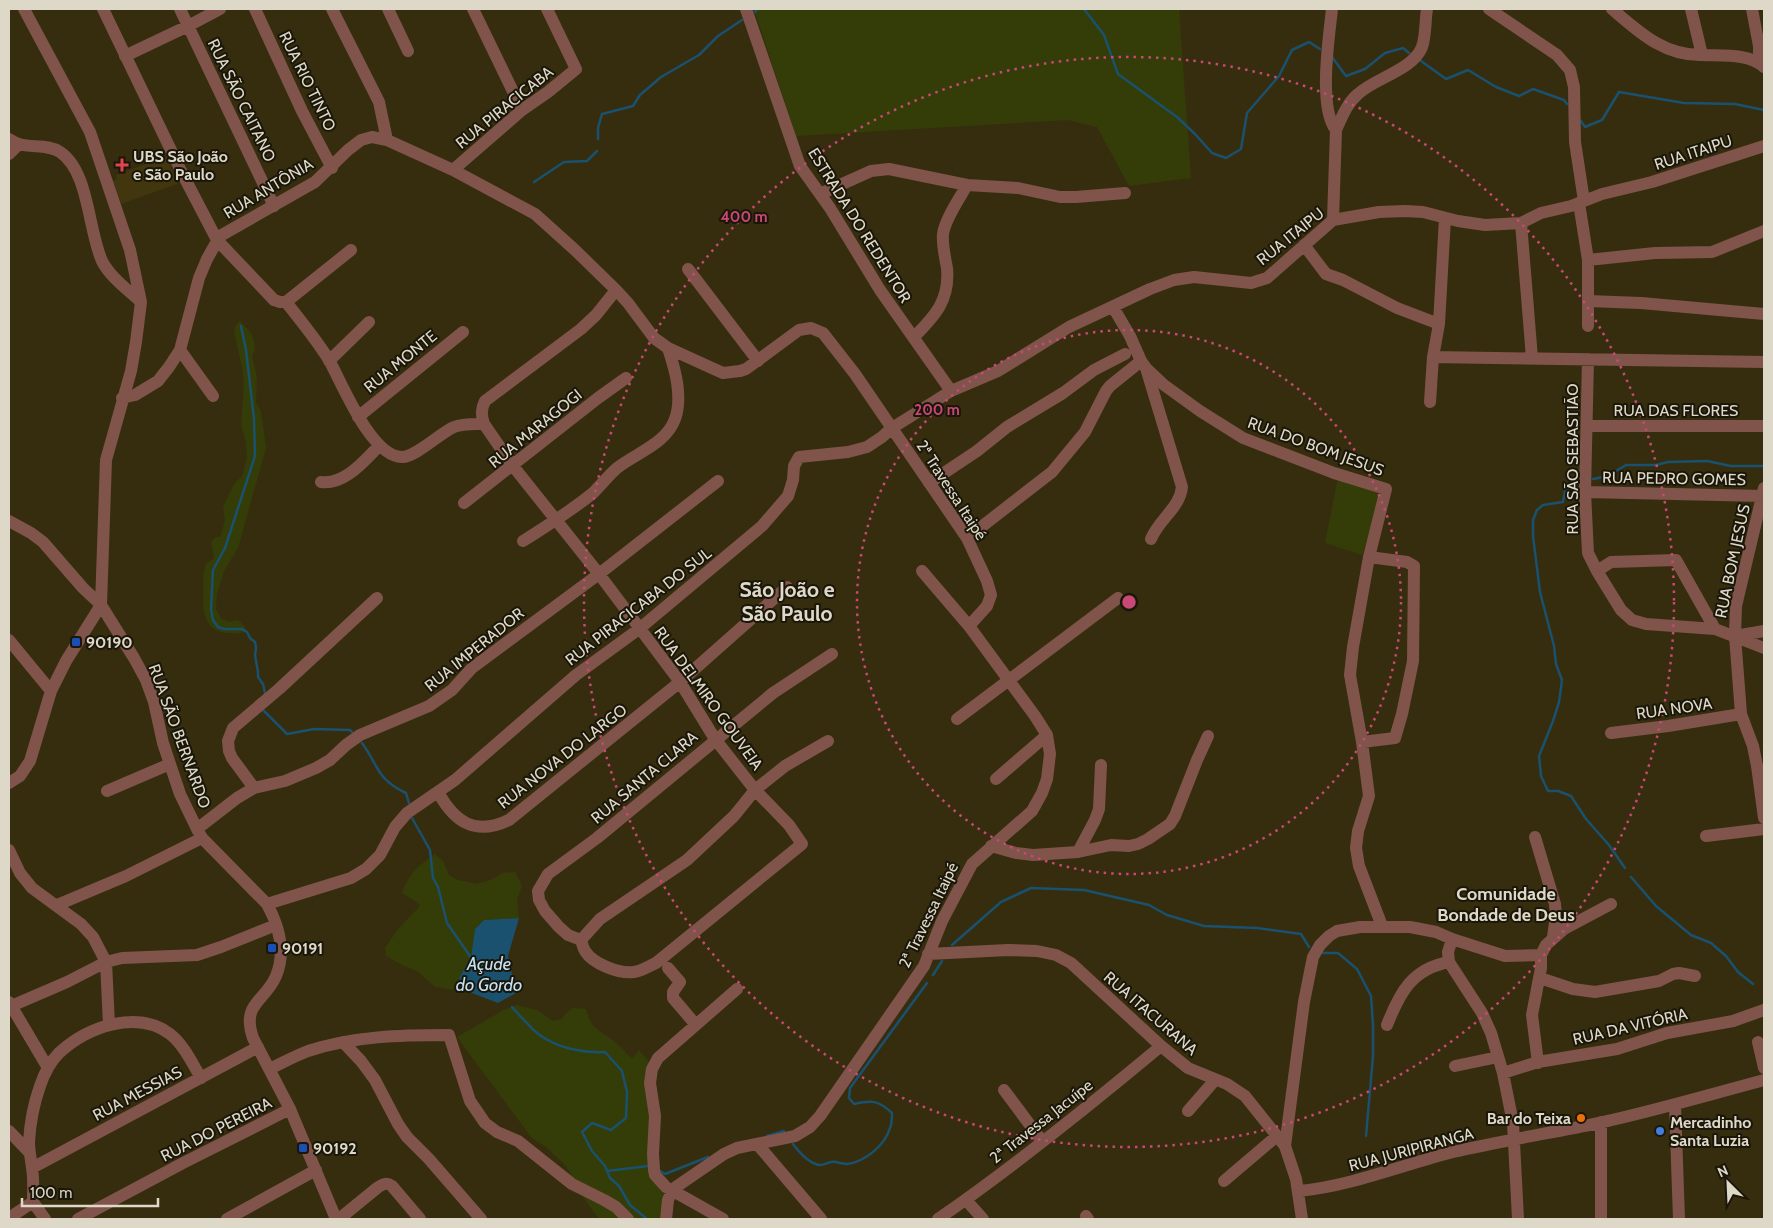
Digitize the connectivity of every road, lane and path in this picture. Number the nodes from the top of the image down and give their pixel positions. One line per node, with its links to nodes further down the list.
1 (24, 9): 46 (street)
2 (103, 9): 20 (street)
3 (180, 9): 17 (street, RUA SÃO CAITANO)
4 (220, 9): 17 (street)
5 (255, 9): 28 (street, RUA RIO TINTO)
6 (332, 9): 24 (street)
7 (388, 9): 18 (street)
8 (473, 9): 22 (street)
9 (547, 9): 22 (street, RUA PIRACICABA)
10 (746, 9): 32 (street, ESTRADA DO REDENTOR)
11 (1332, 9): 23 (street)
12 (1427, 9): 23 (street)
13 (1489, 9): 33 (street)
14 (1612, 9): 19 (street)
15 (1692, 9): 19 (street)
16 (1752, 9): 21 (street)
17 (188, 26): 20 (street); 34 (street, RUA SÃO CAITANO)
18 (408, 51)
19 (1702, 55): 21 (street)
20 (125, 56): 39 (street)
21 (1762, 65)
22 (522, 110): 29 (street, RUA PIRACICABA)
23 (1336, 130): 36 (street)
24 (388, 140): 28 (street, RUA ANTÔNIA); 29 (street, RUA ANTÔNIA)
25 (14, 142): 27 (street); 46 (street)
26 (1764, 146): 33 (street, RUA ITAIPU)
27 (9, 154)
28 (332, 168): 34 (street, RUA ANTÔNIA)
29 (453, 170): 44 (street, RUA ANTÔNIA)
30 (967, 185): 31 (street); 32 (street); 54 (street)
31 (1125, 193)
32 (820, 194): 54 (street, ESTRADA DO REDENTOR)
33 (1581, 202): 37 (street, RUA ITAIPU); 42 (street)
34 (274, 206): 39 (street, RUA ANTÔNIA)
35 (1444, 218): 36 (street, RUA ITAIPU); 37 (street, RUA ITAIPU); 51 (street)
36 (1333, 220): 40 (street, RUA ITAIPU)
37 (1520, 223): 59 (street)
38 (1764, 231): 42 (street)
39 (217, 240): 47 (street); 56 (street, RUA ANTÔNIA)
40 (1304, 245): 48 (street, RUA ITAIPU); 51 (street)
41 (351, 250): 47 (street)
42 (1588, 260): 45 (street)
43 (688, 269): 61 (street)
44 (616, 290): 55 (street, 2ª Travessa Itaipé); 71 (street)
45 (1588, 301): 49 (street); 52 (street)
46 (141, 302): 68 (street)
47 (286, 302): 62 (street)
48 (1112, 307): 64 (street); 66 (street, RUA ITAIPU)
49 (1764, 314)
50 (369, 322): 62 (street)
51 (1439, 324): 58 (street)
52 (1588, 326)
53 (464, 332): 70 (street, RUA MONTE)
54 (914, 338): 66 (street, ESTRADA DO REDENTOR)
55 (668, 348): 61 (street, 2ª Travessa Itaipé); 83 (street)
56 (180, 350): 67 (street); 68 (street, RUA ANTÔNIA)
57 (1125, 354): 79 (street)
58 (1433, 357): 59 (street); 69 (street)
59 (1532, 358): 60 (street)
60 (1588, 359): 63 (street); 72 (street, RUA SÃO SEBASTIÃO)
61 (758, 360): 74 (street, 2ª Travessa Itaipé)
62 (329, 361): 70 (street)
63 (1764, 362)
64 (1143, 365): 85 (street); 86 (street); 88 (street, RUA DO BOM JESUS)
65 (626, 378): 76 (street, RUA MARAGOGI)
66 (951, 391): 74 (street, RUA ITAIPU)
67 (213, 396)
68 (122, 398): 95 (street)
69 (1430, 402)
70 (358, 417): 75 (street)
71 (484, 424): 75 (street); 76 (street, RUA DELMIRO GOUVEIA)
72 (1588, 426): 73 (street, RUA DAS FLORES); 80 (street, RUA SÃO SEBASTIÃO)
73 (1764, 426)
74 (892, 428): 79 (street, 2ª Travessa Itaipé); 97 (street, RUA PIRACICABA DO SUL)
75 (379, 446): 78 (street)
76 (513, 466): 82 (street, RUA MARAGOGI); 83 (street, RUA DELMIRO GOUVEIA)
77 (718, 481): 91 (street, RUA IMPERADOR)
78 (321, 482)
79 (929, 482): 85 (street, 2ª Travessa Itaipé)
80 (1585, 492): 81 (street, RUA PEDRO GOMES); 89 (street, RUA SÃO SEBASTIÃO)
81 (1763, 492): 100 (street, RUA BOM JESUS)
82 (464, 503)
83 (555, 520): 87 (street); 91 (street, RUA DELMIRO GOUVEIA)
84 (9, 521): 95 (street, RUA SÃO BERNARDO)
85 (967, 538): 96 (street, 2ª Travessa Itaipé)
86 (1151, 538)
87 (523, 541)
88 (1369, 557): 114 (street); 114 (street)
89 (1596, 571): 98 (street, RUA SÃO SEBASTIÃO); 98 (street)
90 (922, 572): 96 (street)
91 (599, 574): 97 (street, RUA DELMIRO GOUVEIA); 119 (street, RUA IMPERADOR)
92 (787, 587): 105 (street, RUA NOVA DO LARGO)
93 (377, 598): 119 (street)
94 (1118, 598): 104 (street)
95 (101, 605): 106 (street); 115 (street, RUA SÃO BERNARDO)
96 (969, 626): 104 (street, 2ª Travessa Itaipé)
97 (639, 629): 105 (street, RUA DELMIRO GOUVEIA); 122 (street, RUA PIRACICABA DO SUL)
98 (1715, 629): 100 (street, RUA SÃO SEBASTIÃO)
99 (1764, 631): 100 (street)
100 (1735, 636): 102 (street, RUA SÃO SEBASTIÃO); 107 (street, RUA BOM JESUS)
101 (9, 640): 106 (street)
102 (1764, 648)
103 (832, 654): 112 (street, RUA SANTA CLARA)
104 (1009, 680): 108 (street); 110 (street, 2ª Travessa Itaipé)
105 (680, 682): 112 (street, RUA DELMIRO GOUVEIA); 122 (street, RUA NOVA DO LARGO)
106 (52, 691): 118 (street)
107 (1741, 714): 109 (street, RUA NOVA); 123 (street, RUA BOM JESUS)
108 (957, 719)
109 (1611, 732)
110 (1047, 735): 117 (street); 128 (street, 2ª Travessa Itaipé)
111 (1208, 736): 130 (street)
112 (715, 740): 120 (street, RUA DELMIRO GOUVEIA); 138 (street, RUA SANTA CLARA)
113 (828, 742): 120 (street)
114 (1362, 742): 135 (street)
115 (170, 764): 121 (street); 125 (street, RUA SÃO BERNARDO)
116 (1101, 766): 130 (street)
117 (996, 779)
118 (9, 783)
119 (254, 788): 125 (street, RUA IMPERADOR)
120 (756, 790): 138 (street); 138 (street, RUA DELMIRO GOUVEIA)
121 (108, 792)
122 (438, 792): 131 (street, RUA PIRACICABA DO SUL)
123 (1764, 818)
124 (1764, 829): 126 (street)
125 (200, 833): 131 (street, RUA SÃO BERNARDO); 133 (street, RUA IMPERADOR)
126 (1706, 836)
127 (1535, 837): 136 (street)
128 (990, 846): 130 (street); 139 (street, 2ª Travessa Itaipé)
129 (9, 850): 133 (street)
130 (1078, 852)
131 (267, 904): 134 (street, RUA SÃO BERNARDO)
132 (1611, 904): 136 (street)
133 (57, 906): 141 (street)
134 (276, 925): 141 (street); 155 (street, RUA SÃO BERNARDO)
135 (1382, 926): 137 (street); 176 (street)
136 (1553, 937): 140 (street)
137 (1452, 939): 140 (street); 142 (street)
138 (581, 940)
139 (928, 954): 154 (street, RUA ITACURANA); 175 (street, 2ª Travessa Itaipé)
140 (1541, 955): 145 (street)
141 (106, 962): 147 (street); 149 (street)
142 (1449, 962): 151 (street); 156 (street)
143 (668, 968): 150 (street)
144 (1695, 976): 145 (street)
145 (1540, 978): 157 (street)
146 (737, 989): 150 (street)
147 (9, 1005): 159 (street)
148 (1764, 1010): 157 (street, RUA DA VITÓRIA)
149 (110, 1025): 159 (street); 163 (street)
150 (696, 1025): 181 (street)
151 (1387, 1025)
152 (343, 1042): 161 (street); 191 (street); 192 (street)
153 (1758, 1042): 160 (street)
154 (1161, 1046): 164 (street, RUA ITACURANA); 174 (street, 2ª Travessa Jacuípe)
155 (258, 1047): 161 (street, RUA SÃO BERNARDO); 163 (street, RUA MESSIAS)
156 (1498, 1057): 158 (street); 162 (street)
157 (1538, 1062): 162 (street, RUA DA VITÓRIA)
158 (1455, 1066)
159 (48, 1068): 177 (street)
160 (1764, 1068)
161 (269, 1069): 168 (street, RUA SÃO BERNARDO)
162 (1503, 1073): 173 (street)
163 (200, 1078): 178 (street, RUA MESSIAS)
164 (1215, 1080): 169 (street); 172 (street, RUA ITACURANA)
165 (1764, 1080): 167 (street, RUA JURIPIRANGA)
166 (1004, 1090): 174 (street)
167 (1675, 1105): 170 (street, RUA JURIPIRANGA); 201 (street)
168 (290, 1110): 179 (street, RUA SÃO BERNARDO); 187 (street, RUA DO PEREIRA)
169 (1188, 1111)
170 (1601, 1122): 173 (street, RUA JURIPIRANGA); 200 (street)
171 (9, 1131): 177 (street)
172 (1277, 1136): 176 (street, RUA ITACURANA); 180 (street)
173 (1514, 1140): 182 (street, RUA JURIPIRANGA); 199 (street)
174 (1042, 1141): 183 (street, 2ª Travessa Jacuípe)
175 (758, 1145): 181 (street, 2ª Travessa Itaipé); 195 (street)
176 (1286, 1146): 182 (street, RUA ITACURANA)
177 (30, 1153): 178 (street)
178 (32, 1168): 184 (street)
179 (316, 1170): 188 (street); 189 (street, RUA SÃO BERNARDO)
180 (1224, 1181)
181 (672, 1189): 193 (street); 194 (street)
182 (1299, 1191): 198 (street, RUA ITACURANA)
183 (966, 1200): 196 (street, 2ª Travessa Jacuípe); 197 (street)
184 (33, 1202): 185 (street); 186 (street)
185 (9, 1218)
186 (45, 1219)
187 (78, 1219)
188 (226, 1219)
189 (337, 1219): 190 (street)
190 (420, 1219)
191 (481, 1219)
192 (628, 1219)
193 (666, 1219)
194 (723, 1219)
195 (821, 1219)
196 (938, 1219)
197 (983, 1219)
198 (1302, 1219)
199 (1518, 1219)
200 (1601, 1219)
201 (1679, 1219)

